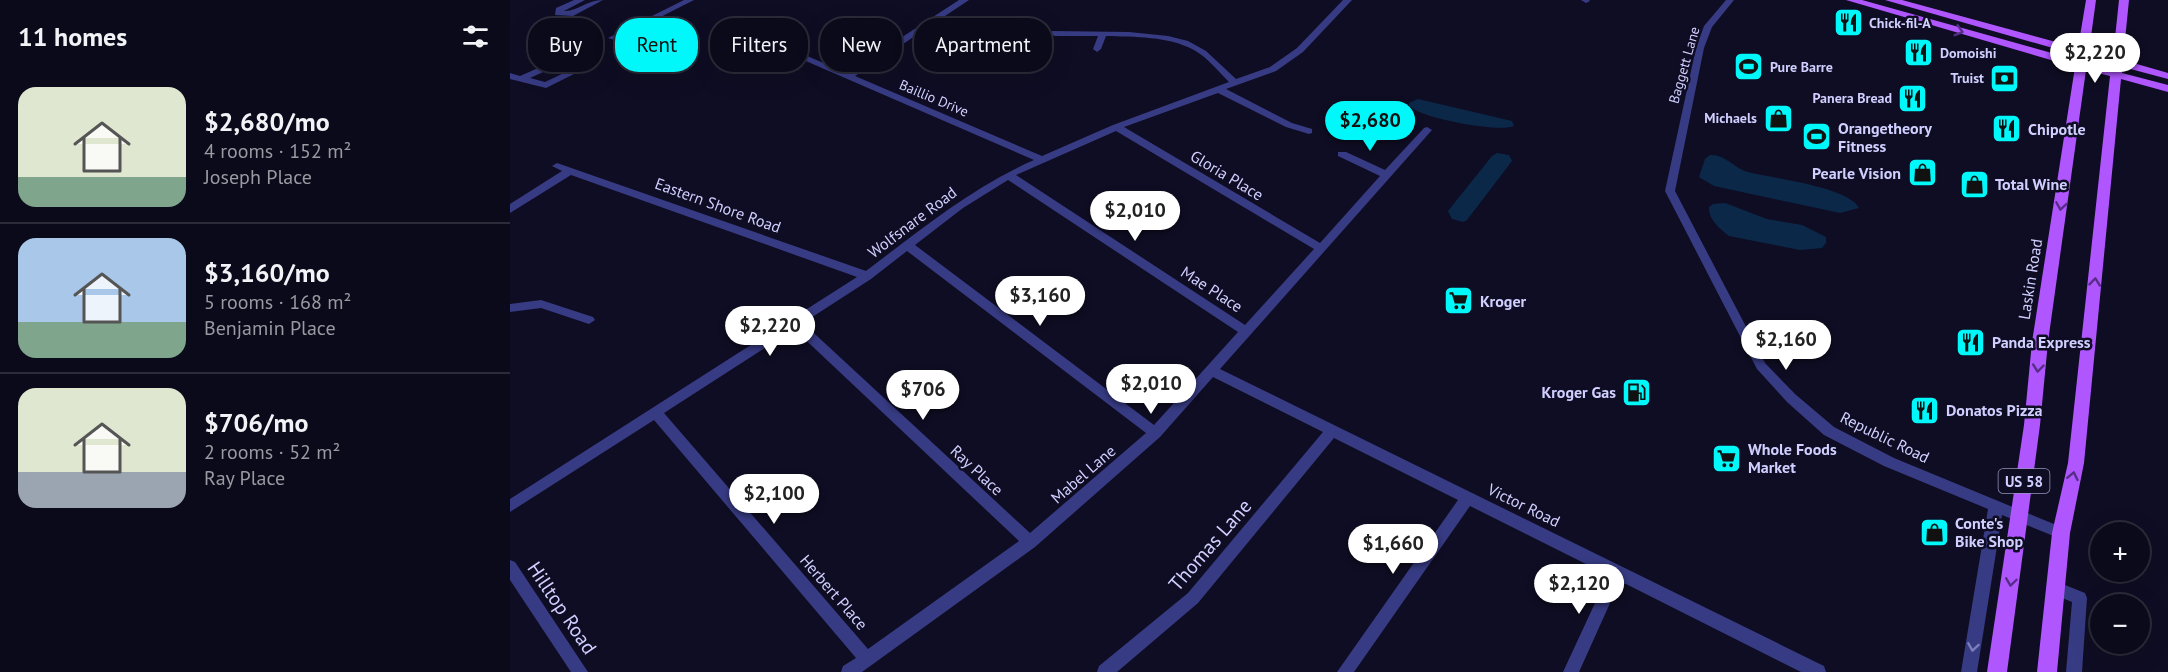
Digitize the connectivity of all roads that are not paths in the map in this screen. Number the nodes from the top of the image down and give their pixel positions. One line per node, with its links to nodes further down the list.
1 (581, 0): 2 (street)
2 (599, 0)
3 (666, 0): 12 (street)
4 (690, 0): 12 (street)
5 (965, 0): 21 (street)
6 (1348, 0): 24 (street, Wolfsnare Road)
7 (1730, 0): 27 (street, Baggett Lane)
8 (1851, 0): 18 (main road, one-way to 18)
9 (1890, 0): 18 (main road)
10 (2091, 0): 18 (main road, Laskin Road / US 58)
11 (2124, 0): 19 (main road, US 58)
12 (678, 6): 15 (street)
13 (1055, 33): 14 (street)
14 (1102, 36): 16 (street); 24 (street)
15 (612, 38)
16 (1097, 50)
17 (808, 59): 21 (street, Baillio Drive)
18 (2081, 59): 19 (main road); 52 (main road, Laskin Road / US 58, one-way to 52)
19 (2117, 69): 22 (main road); 25 (main road); 53 (main road, US 58, one-way to 19)
20 (510, 76): 23 (street)
21 (849, 76): 32 (street, Baillio Drive)
22 (2168, 76)
23 (521, 79)
24 (1236, 84): 26 (street, Wolfsnare Road)
25 (2168, 89)
26 (1220, 90): 28 (street, Wolfsnare Road); 30 (street)
27 (1683, 120): 51 (street, Republic Road)
28 (1116, 127): 32 (street, Wolfsnare Road); 39 (street, Gloria Place)
29 (1427, 130): 36 (street, Mabel Lane)
30 (1309, 131)
31 (1342, 154): 36 (street)
32 (1041, 159): 35 (street, Wolfsnare Road)
33 (557, 166): 34 (street, Eastern Shore Road)
34 (571, 170): 37 (street); 40 (street, Eastern Shore Road)
35 (1008, 175): 38 (street, Wolfsnare Road); 44 (street, Mae Place)
36 (1386, 175): 39 (street, Mabel Lane)
37 (510, 209)
38 (908, 244): 40 (street, Wolfsnare Road); 48 (street)
39 (1322, 249): 44 (street, Mabel Lane)
40 (867, 276): 43 (street, Wolfsnare Road)
41 (510, 308): 42 (street)
42 (589, 321)
43 (795, 323): 46 (street, Wolfsnare Road); 54 (street, Ray Place)
44 (1247, 332): 45 (street, Mabel Lane)
45 (1212, 372): 47 (street, Victor Road); 48 (street, Mabel Lane)
46 (656, 413): 50 (street, Wolfsnare Road); 58 (street, Herbert Place)
47 (1332, 430): 49 (street, Victor Road); 61 (street, Thomas Lane)
48 (1155, 433): 54 (street, Mabel Lane)
49 (1468, 497): 56 (street, Victor Road); 62 (street)
50 (510, 506)
51 (1996, 506): 52 (street, Republic Road); 65 (street, one-way to 65)
52 (2020, 516): 53 (street, Republic Road); 66 (main road, Laskin Road / US 58, one-way to 66)
53 (2061, 533): 57 (main road, US 58)
54 (1030, 542): 58 (street, Mabel Lane)
55 (510, 567): 59 (street, Hilltop Road)
56 (1617, 571): 63 (street); 64 (street, Victor Road)
57 (2055, 588): 67 (main road, US 58); 68 (street)
58 (867, 659): 60 (street, Mabel Lane)
59 (580, 672)
60 (849, 672)
61 (1105, 672)
62 (1345, 672)
63 (1571, 672)
64 (1818, 672)
65 (1969, 672)
66 (1997, 672)
67 (2047, 672)
68 (2074, 672)

